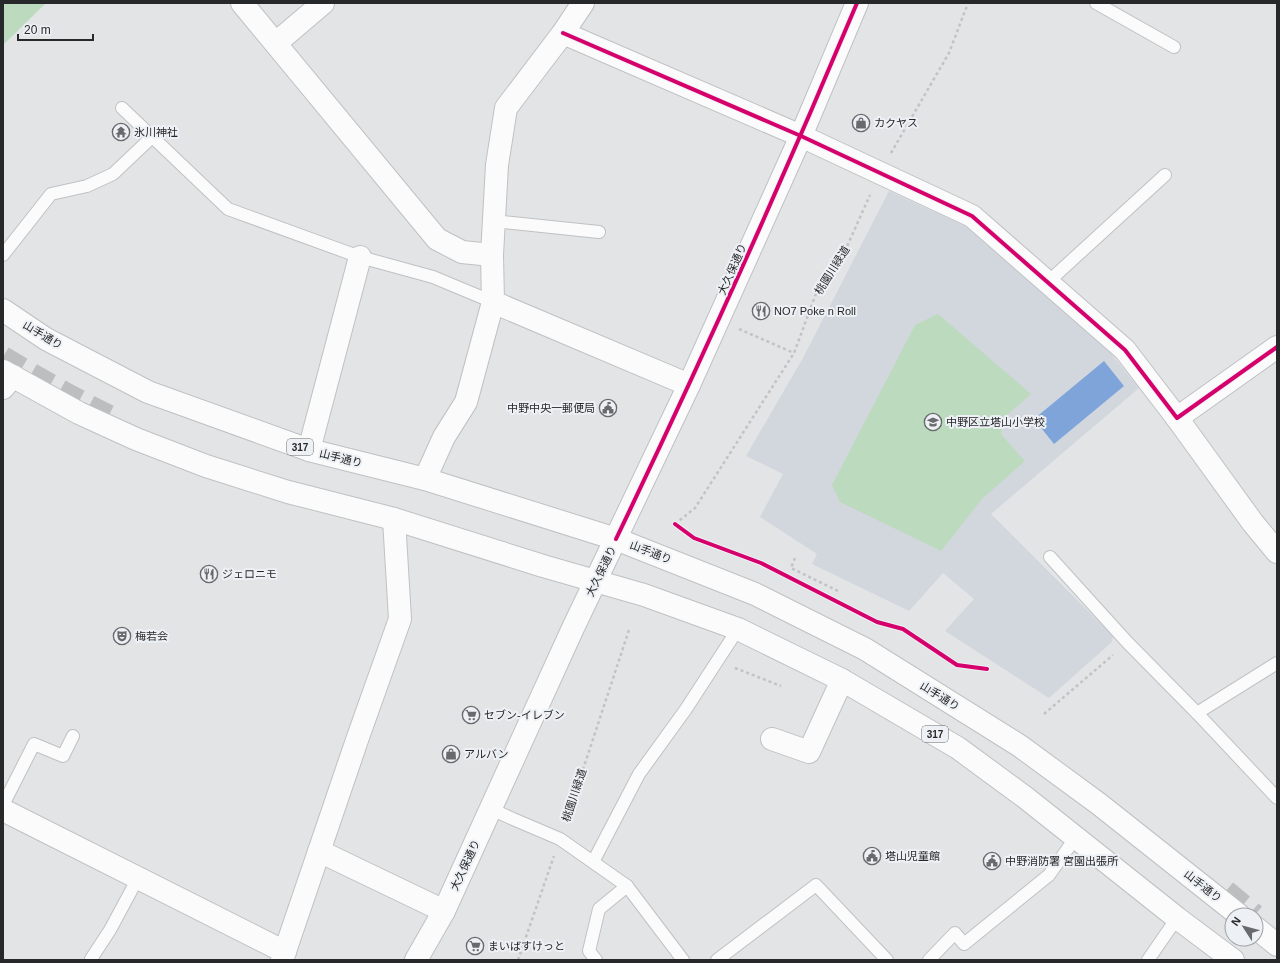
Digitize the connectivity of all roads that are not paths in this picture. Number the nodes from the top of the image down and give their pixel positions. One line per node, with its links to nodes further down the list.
1 (242, 3): 7 (main road)
2 (323, 3): 7 (main road)
3 (583, 3): 6 (main road)
4 (857, 3): 10 (main road, 大久保通り)
5 (1096, 3): 8 (lane)
6 (563, 33): 10 (main road); 13 (main road)
7 (276, 43): 15 (main road)
8 (1174, 47)
9 (122, 108): 11 (lane)
10 (801, 136): 18 (main road); 23 (main road, 大久保通り)
11 (152, 137): 16 (lane); 17 (lane)
12 (1166, 174): 18 (lane)
13 (494, 221): 14 (lane); 15 (main road)
14 (599, 232)
15 (492, 255): 19 (main road)
16 (3, 256)
17 (360, 257): 19 (lane); 25 (main road)
18 (1048, 282): 24 (main road)
19 (493, 302): 23 (main road); 26 (main road)
20 (3, 310): 25 (main road, 山手通り / 317)
21 (1277, 347): 24 (main road)
22 (6, 378): 27 (main road, 317)
23 (689, 385): 28 (main road, 大久保通り)
24 (1177, 418): 29 (main road)
25 (309, 450): 26 (main road, 山手通り / 317)
26 (425, 479): 28 (main road, 山手通り / 317)
27 (394, 519): 31 (main road, 317); 43 (main road)
28 (616, 539): 31 (main road, 大久保通り); 47 (main road, 山手通り / 317)
29 (1277, 552)
30 (1050, 557): 35 (lane)
31 (595, 582): 32 (main road, 317); 40 (main road, 大久保通り)
32 (738, 629): 34 (main road, 317); 44 (lane)
33 (1277, 663): 35 (lane)
34 (842, 680): 37 (main road); 42 (main road, 317)
35 (1197, 712): 38 (lane)
36 (73, 736): 39 (lane)
37 (772, 740)
38 (1277, 798)
39 (3, 806)
40 (491, 809): 44 (lane); 48 (main road, 大久保通り)
41 (3, 810): 45 (main road)
42 (1076, 837): 49 (main road, 317); 59 (lane)
43 (319, 851): 48 (main road); 52 (main road)
44 (592, 862): 46 (lane)
45 (138, 878): 52 (main road); 53 (lane)
46 (626, 886): 55 (lane); 56 (lane)
47 (1230, 907)
48 (444, 911): 54 (main road, 大久保通り)
49 (1177, 918): 60 (lane); 61 (main road, 317)
50 (1264, 934): 51 (main road)
51 (1277, 945)
52 (283, 956)
53 (91, 959)
54 (416, 960)
55 (596, 960)
56 (683, 960)
57 (717, 960): 58 (lane)
58 (887, 960)
59 (929, 960)
60 (1148, 960)
61 (1233, 960)

